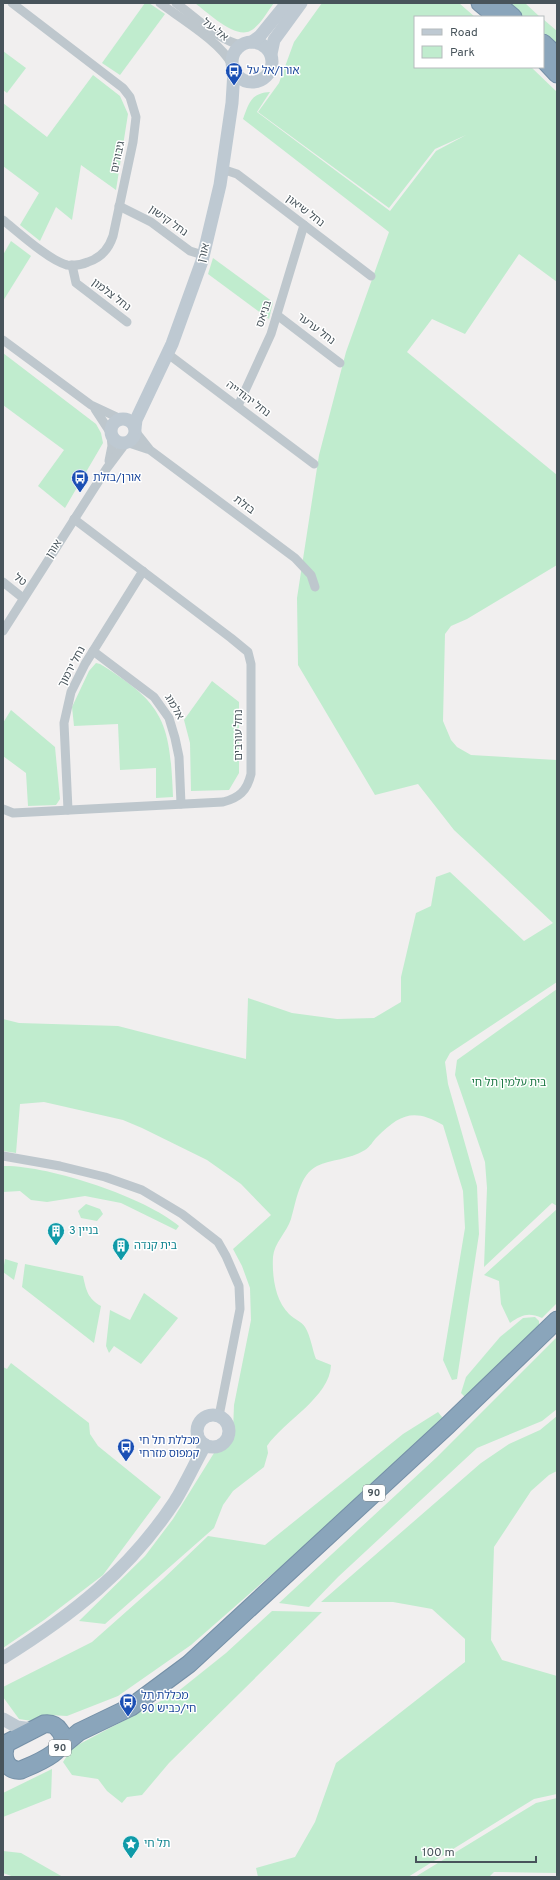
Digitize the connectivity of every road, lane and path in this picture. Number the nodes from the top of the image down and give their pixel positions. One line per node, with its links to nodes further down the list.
1 (12, 3): 20 (street, גיבורים)
2 (160, 3): 15 (street, אל-על)
3 (176, 3): 10 (street, אל-על)
4 (287, 3): 10 (street)
5 (301, 3): 12 (street)
6 (480, 3): 8 (highway)
7 (496, 3): 9 (highway)
8 (496, 16)
9 (512, 16)
10 (247, 43): 12 (street); 15 (street)
11 (544, 44): 13 (highway)
12 (271, 54): 17 (street)
13 (557, 56)
14 (544, 61): 16 (highway)
15 (233, 68): 17 (street); 18 (street, אורן)
16 (557, 74)
17 (252, 83): 18 (street, אורן)
18 (232, 103): 19 (street, אורן)
19 (222, 168): 22 (street, נחל שיאון); 23 (street, אורן)
20 (119, 206): 23 (street, נחל קישון); 24 (street, גיבורים)
21 (3, 220): 24 (street)
22 (304, 225): 25 (street, נחל שיאון); 26 (street, בניאס)
23 (204, 255): 29 (street, אורן)
24 (72, 265): 27 (street, נחל צלמון)
25 (371, 276)
26 (277, 315): 30 (street, נחל ערער); 33 (street, בניאס)
27 (127, 322)
28 (3, 340): 32 (street)
29 (168, 354): 31 (street, אורן); 33 (street, נחל יהודייה)
30 (340, 363)
31 (148, 394): 34 (street, אורן); 36 (street, אורן)
32 (91, 405): 34 (street); 35 (street)
33 (238, 406): 37 (street, נחל יהודייה)
34 (122, 419): 35 (street); 36 (street)
35 (111, 434): 36 (street); 38 (street, אורן)
36 (131, 436): 38 (street, אורן); 42 (street, בזלת)
37 (314, 464)
38 (106, 468): 39 (street, אורן)
39 (74, 519): 40 (street, נחל עורבים); 43 (street, אורן)
40 (143, 571): 45 (street, נחל ירמוך); 46 (street, נחל עורבים)
41 (3, 582): 43 (street, טל)
42 (315, 587)
43 (23, 598): 44 (street, אורן)
44 (3, 631)
45 (93, 651): 46 (street, אלמוג); 48 (street, נחל ירמוך)
46 (181, 804): 48 (street, נחל עורבים)
47 (3, 809): 48 (street, נחל עורבים)
48 (68, 810)
49 (3, 1156): 51 (street)
50 (557, 1320): 54 (highway, 90)
51 (219, 1416): 52 (street); 52 (street)
52 (205, 1445): 53 (street)
53 (3, 1658)
54 (189, 1664): 56 (highway, 90); 58 (highway, 90)
55 (3, 1719): 57 (street)
56 (53, 1724): 57 (highway, 90); 58 (highway, 90)
57 (32, 1729): 59 (highway, 90)
58 (62, 1746): 60 (highway, 90)
59 (4, 1748): 60 (highway, 90)
60 (8, 1769)

